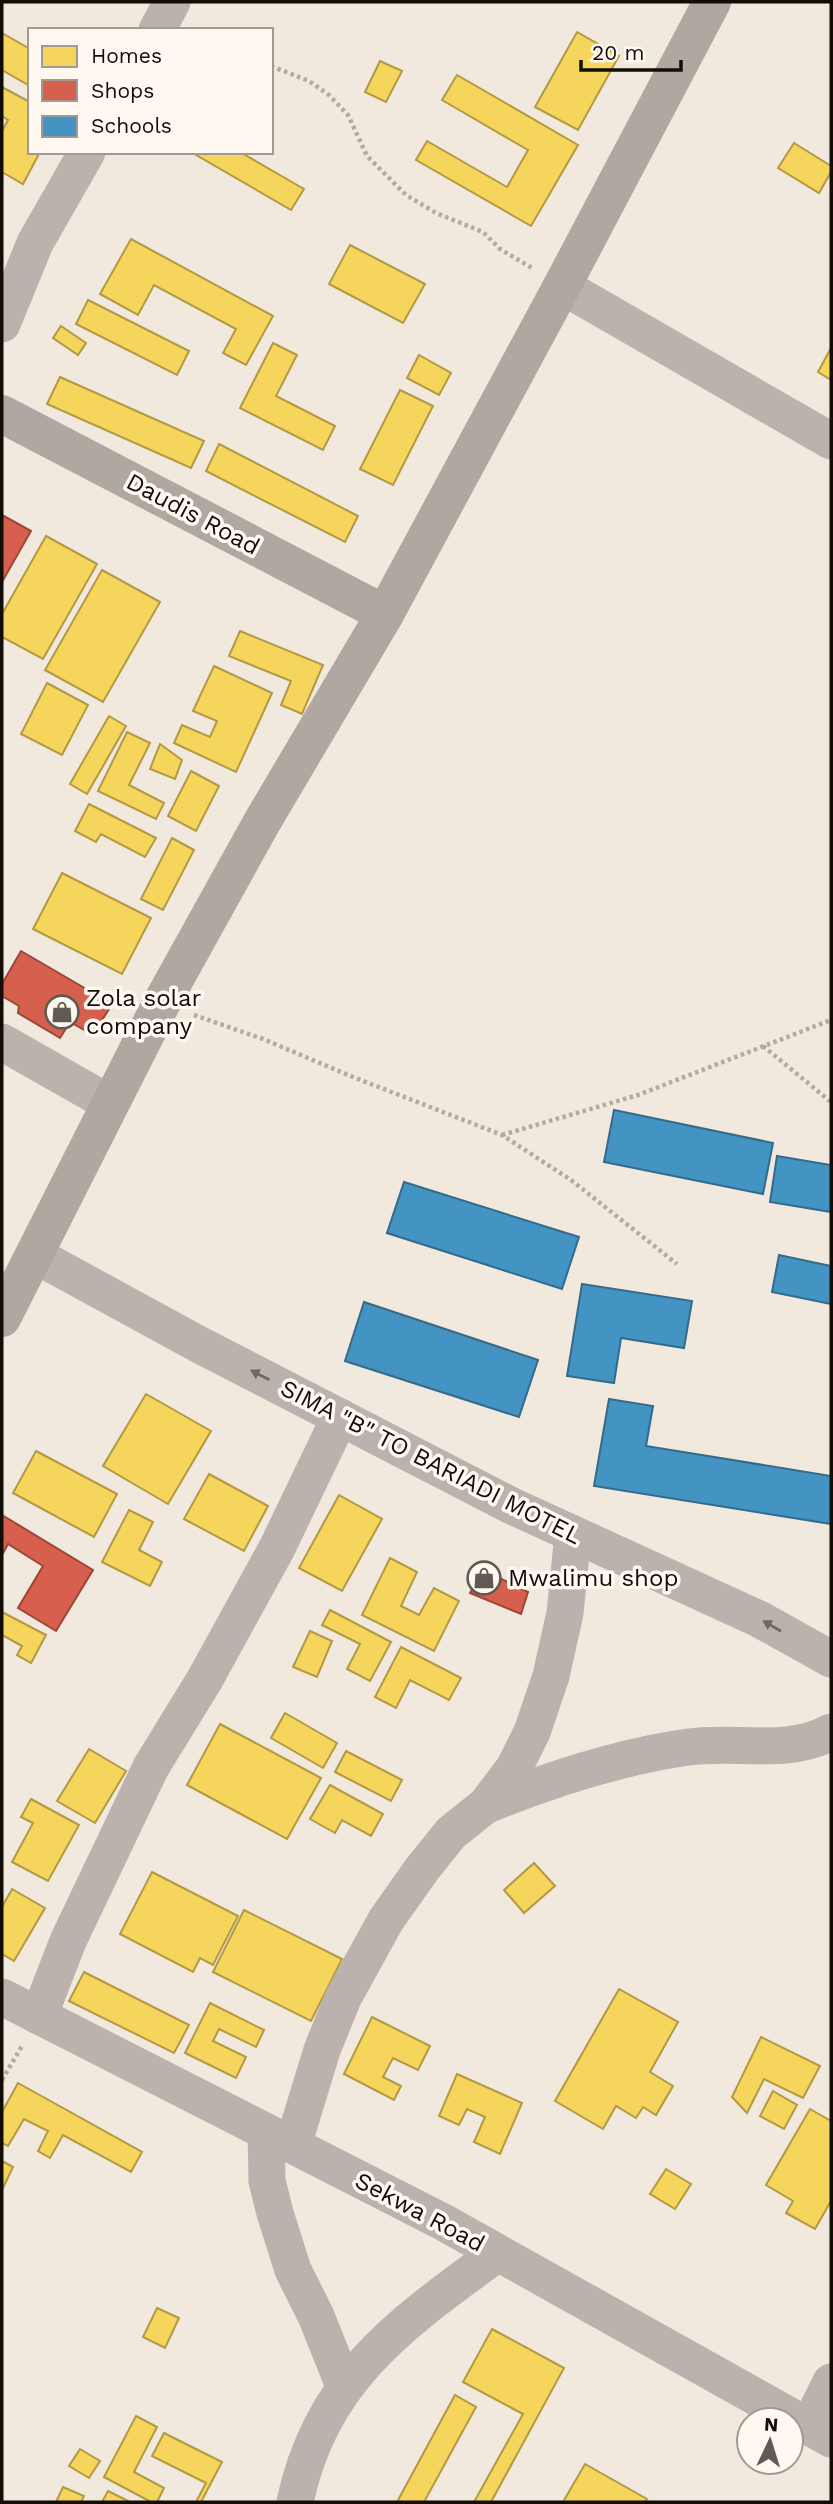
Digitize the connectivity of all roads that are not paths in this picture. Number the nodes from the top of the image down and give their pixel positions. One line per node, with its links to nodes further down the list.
1 (172, 2): 3 (street)
2 (712, 2): 5 (street)
3 (158, 28)
4 (86, 154): 6 (street)
5 (562, 286): 8 (street); 9 (street)
6 (2, 324)
7 (2, 414): 9 (street, Daudis Road)
8 (831, 441)
9 (385, 614): 11 (street)
10 (2, 1042): 11 (street)
11 (109, 1103): 12 (street)
12 (35, 1255): 13 (street); 14 (street, SIMA "B" TO BARIADI MOTEL, one-way to 12)
13 (2, 1318)
14 (340, 1417): 15 (street, SIMA "B" TO BARIADI MOTEL); 20 (street)
15 (572, 1534): 16 (street, SIMA "B" TO BARIADI MOTEL, one-way to 15); 18 (street)
16 (831, 1660)
17 (831, 1732): 18 (street)
18 (486, 1805): 21 (street)
19 (2, 1997): 20 (street, Sekwa Road)
20 (39, 2016): 21 (street, Sekwa Road)
21 (280, 2139): 22 (street, Sekwa Road); 24 (street)
22 (498, 2253): 24 (street); 25 (street, Sekwa Road)
23 (831, 2382): 25 (street)
24 (344, 2386): 26 (street)
25 (820, 2433)
26 (295, 2502)

